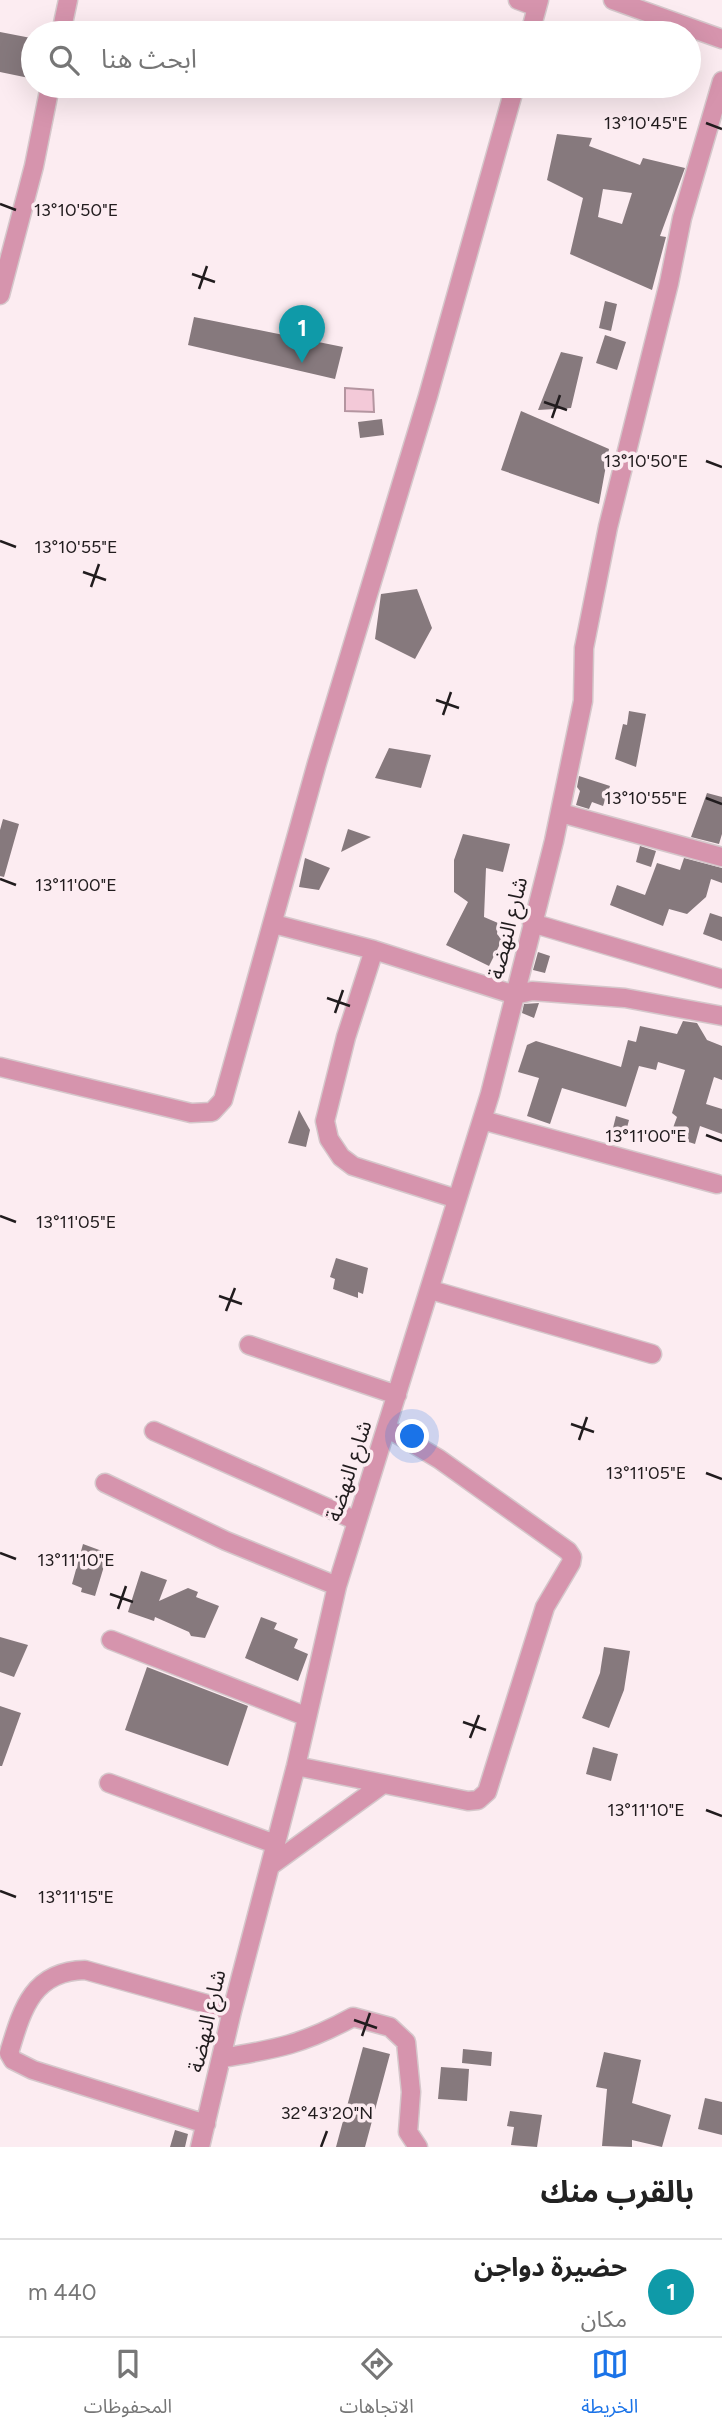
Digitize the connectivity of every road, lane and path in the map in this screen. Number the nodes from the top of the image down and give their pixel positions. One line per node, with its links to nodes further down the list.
1 (68, 0): 5 (street)
2 (519, 0): 4 (street)
3 (613, 0): 7 (street)
4 (538, 3): 6 (street)
5 (64, 21)
6 (533, 21)
7 (672, 21)
8 (701, 31): 9 (street)
9 (722, 39)
10 (722, 81): 14 (street, شارع النهضة)
11 (48, 98): 13 (street)
12 (512, 98): 17 (street)
13 (0, 295)
14 (561, 813): 15 (street); 16 (street, شارع النهضة)
15 (722, 856)
16 (532, 923): 19 (street); 20 (street, شارع النهضة)
17 (274, 924): 18 (street); 22 (street)
18 (374, 950): 20 (street); 25 (street)
19 (722, 979)
20 (515, 995): 21 (street); 23 (street, شارع النهضة)
21 (722, 1016)
22 (0, 1067)
23 (482, 1120): 24 (street); 25 (street, شارع النهضة)
24 (717, 1184)
25 (457, 1199): 26 (street, شارع النهضة)
26 (431, 1290): 28 (street); 29 (street, شارع النهضة)
27 (249, 1345): 29 (street)
28 (653, 1354)
29 (397, 1395): 30 (street, شارع النهضة)
30 (387, 1428): 33 (street, شارع النهضة); 39 (street)
31 (154, 1431): 33 (street)
32 (105, 1483): 34 (street)
33 (357, 1521): 34 (street, شارع النهضة)
34 (337, 1586): 36 (street, شارع النهضة)
35 (111, 1640): 36 (street)
36 (305, 1716): 37 (street, شارع النهضة)
37 (296, 1766): 39 (street); 40 (street, شارع النهضة)
38 (109, 1783): 40 (street)
39 (383, 1784): 41 (street)
40 (275, 1844): 41 (street, شارع النهضة)
41 (270, 1866): 42 (street, شارع النهضة)
42 (232, 2011): 43 (street, شارع النهضة); 44 (street)
43 (222, 2058): 44 (street, شارع النهضة); 46 (street)
44 (206, 2124): 45 (street, شارع النهضة)
45 (200, 2147)
46 (418, 2147)

